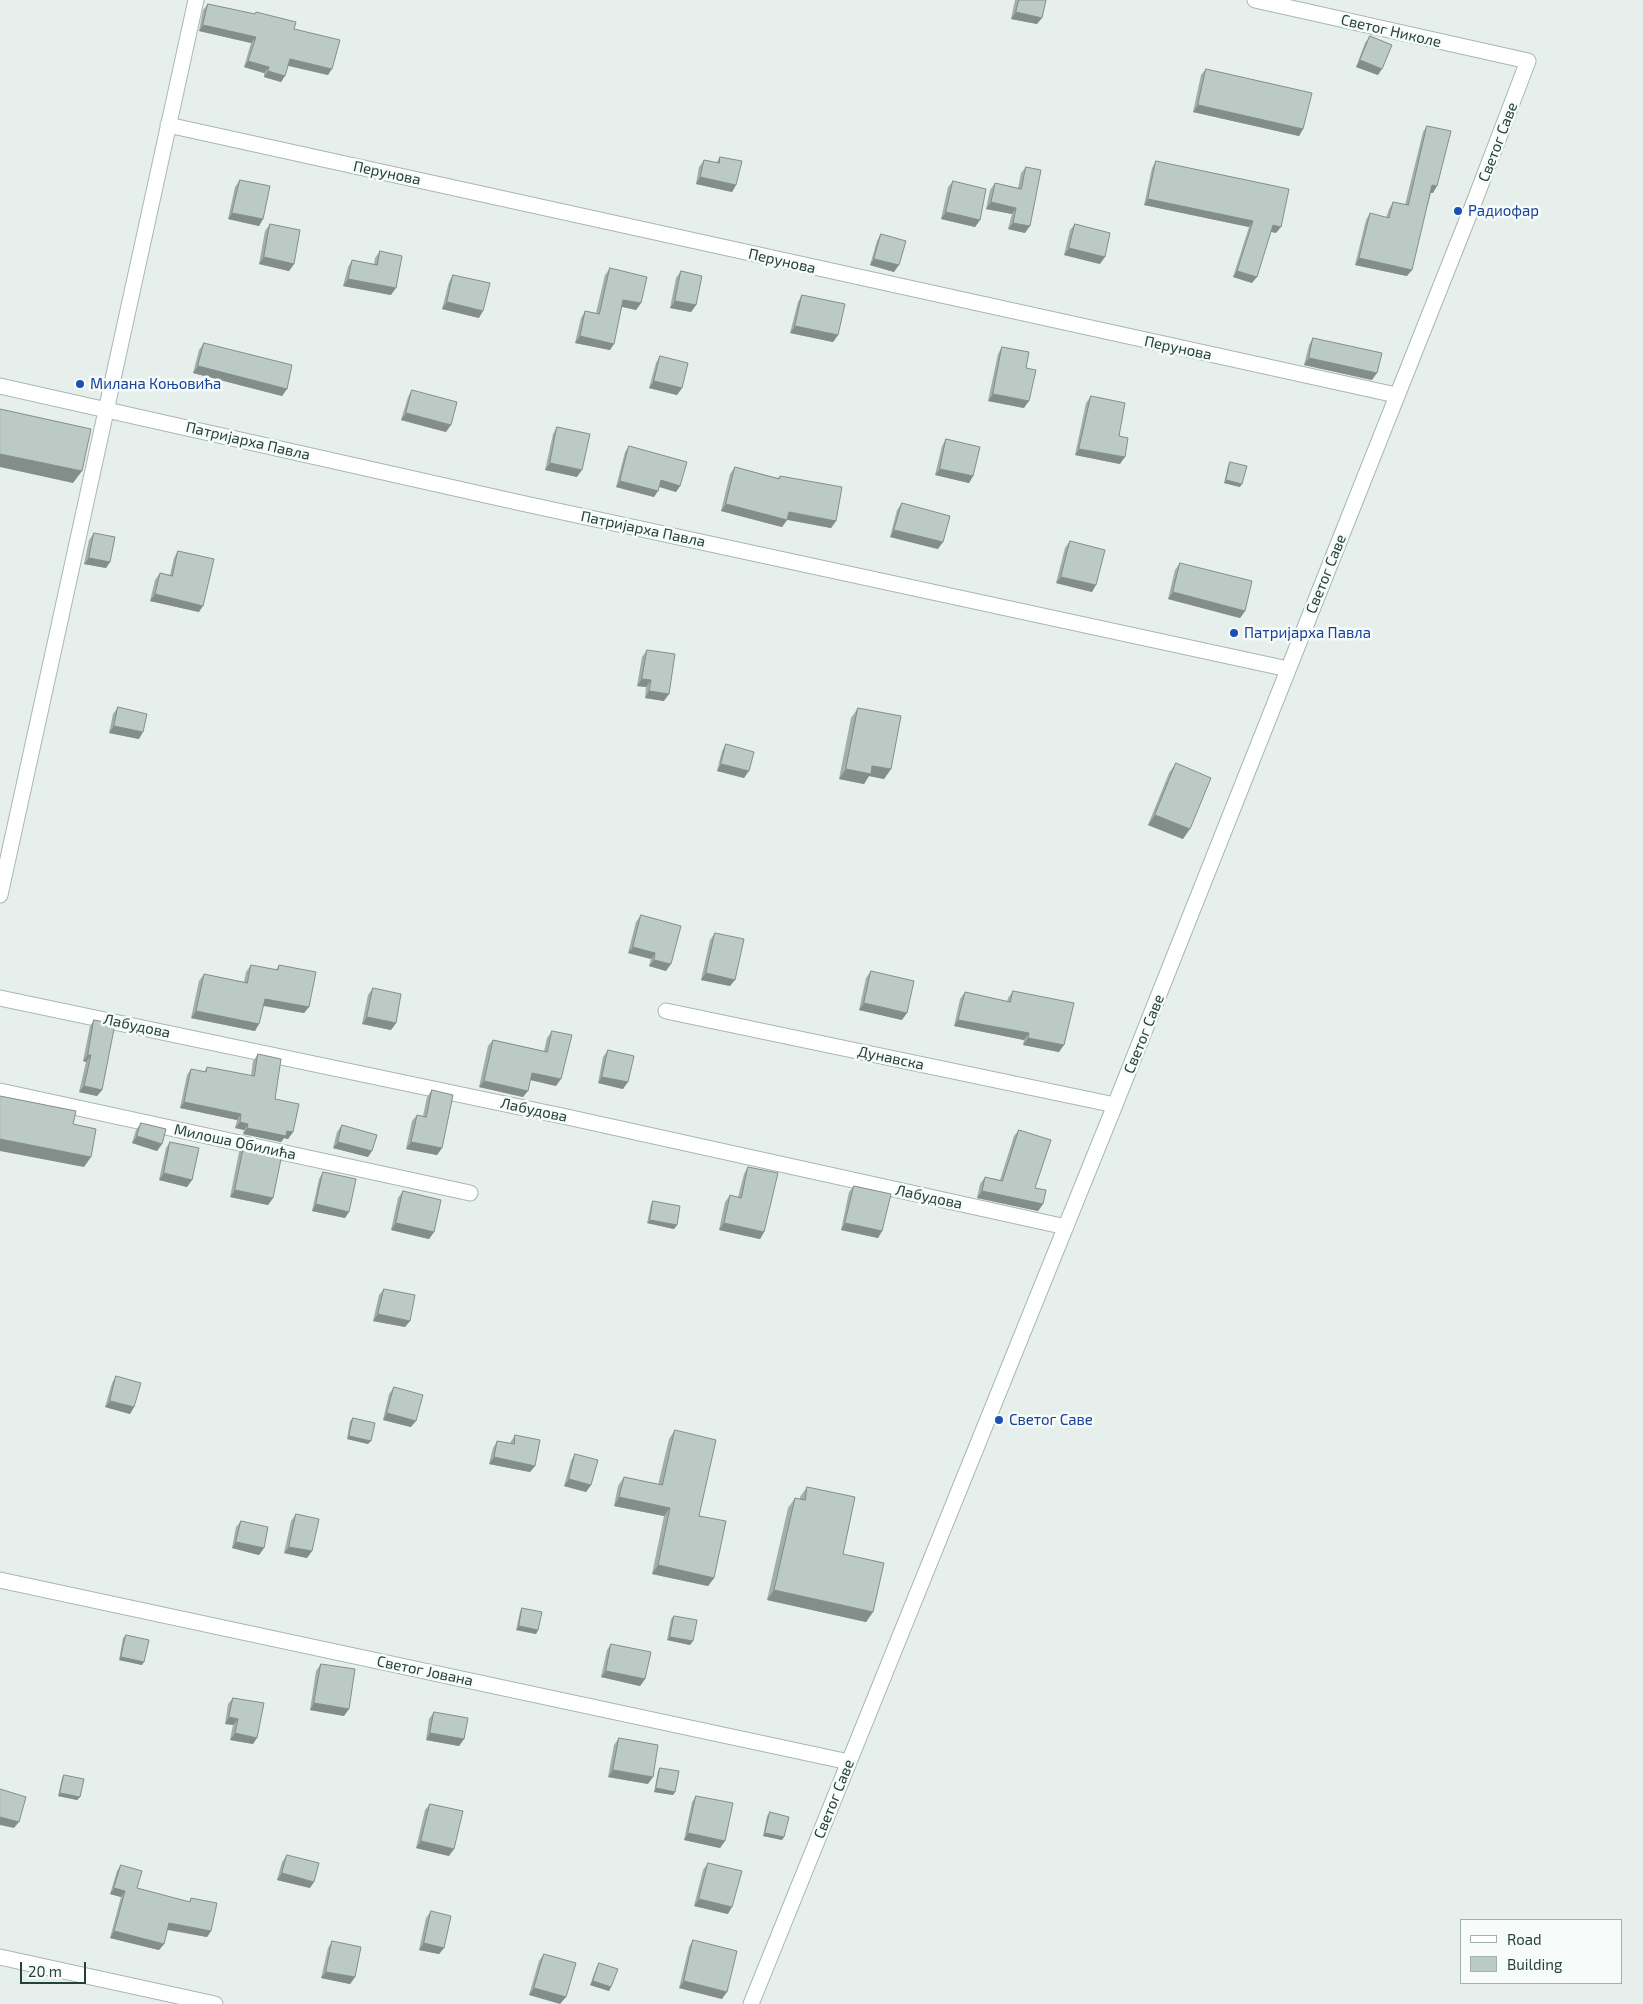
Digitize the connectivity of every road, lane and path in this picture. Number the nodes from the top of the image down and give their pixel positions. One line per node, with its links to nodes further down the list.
1 (196, 0): 4 (street)
2 (1255, 0): 3 (street, Светог Николе)
3 (1528, 61): 6 (street, Светог Саве)
4 (168, 125): 6 (street, Перунова); 7 (street)
5 (0, 386): 7 (street, Патријарха Павла)
6 (1396, 395): 8 (street, Светог Саве)
7 (105, 409): 8 (street, Патријарха Павла); 9 (street)
8 (1288, 669): 13 (street, Светог Саве)
9 (0, 895)
10 (0, 998): 15 (street, Лабудова)
11 (666, 1012): 13 (street, Дунавска)
12 (0, 1091): 14 (street, Милоша Обилића)
13 (1115, 1105): 15 (street, Светог Саве)
14 (470, 1193)
15 (1066, 1227): 17 (street, Светог Саве)
16 (0, 1580): 17 (street, Светог Јована)
17 (849, 1762): 20 (street, Светог Саве)
18 (0, 1957): 19 (street)
19 (215, 2004)
20 (751, 2004)

